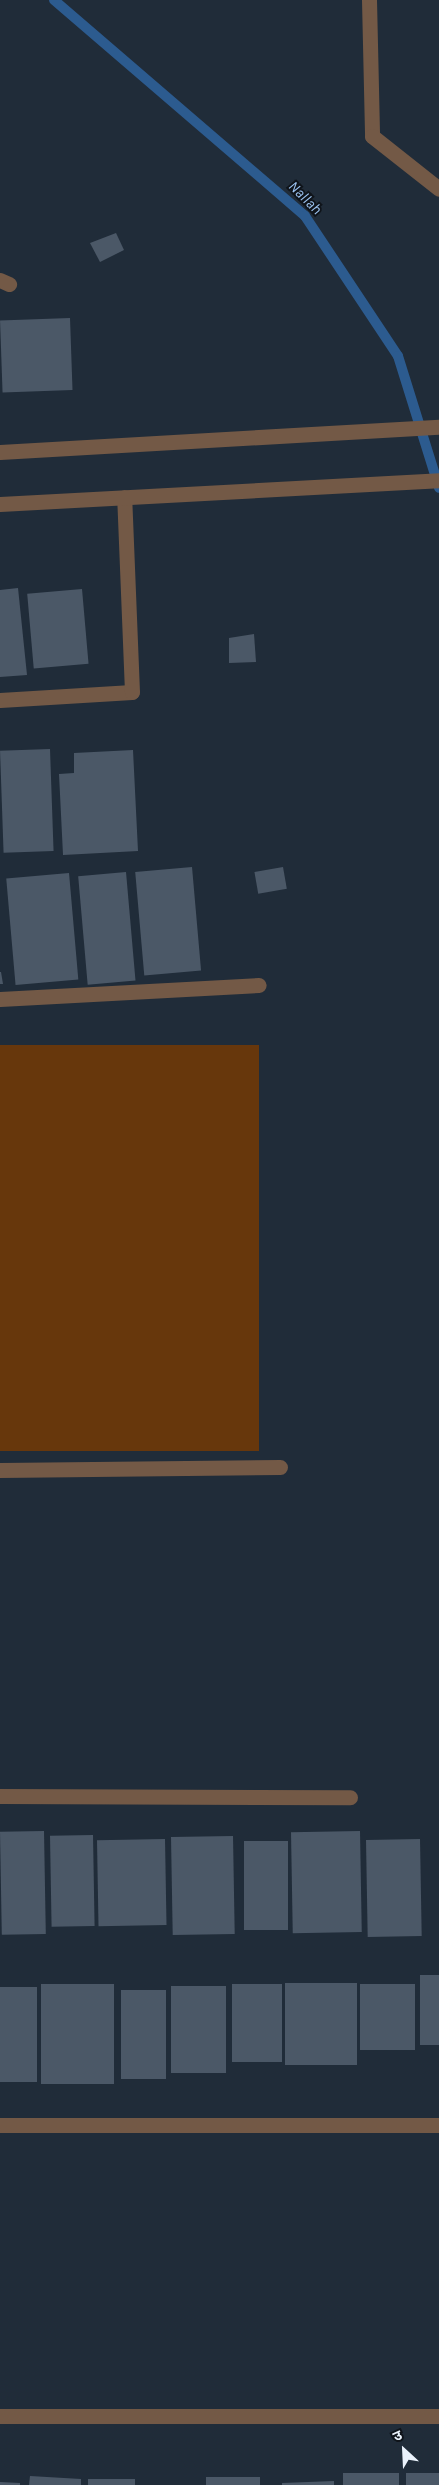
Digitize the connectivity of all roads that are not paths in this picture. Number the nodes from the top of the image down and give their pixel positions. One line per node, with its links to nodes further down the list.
1 (369, 0): 2 (street)
2 (439, 189)
3 (439, 426): 4 (street)
4 (0, 452)
5 (439, 480): 6 (street)
6 (124, 497): 7 (street); 8 (street)
7 (0, 504)
8 (0, 700)
9 (259, 985): 10 (street)
10 (0, 999)
11 (280, 1467): 12 (street)
12 (0, 1470)
13 (0, 1796): 14 (street)
14 (350, 1797)
15 (0, 2125): 16 (street)
16 (439, 2125)
17 (0, 2416): 18 (street)
18 (439, 2416)

